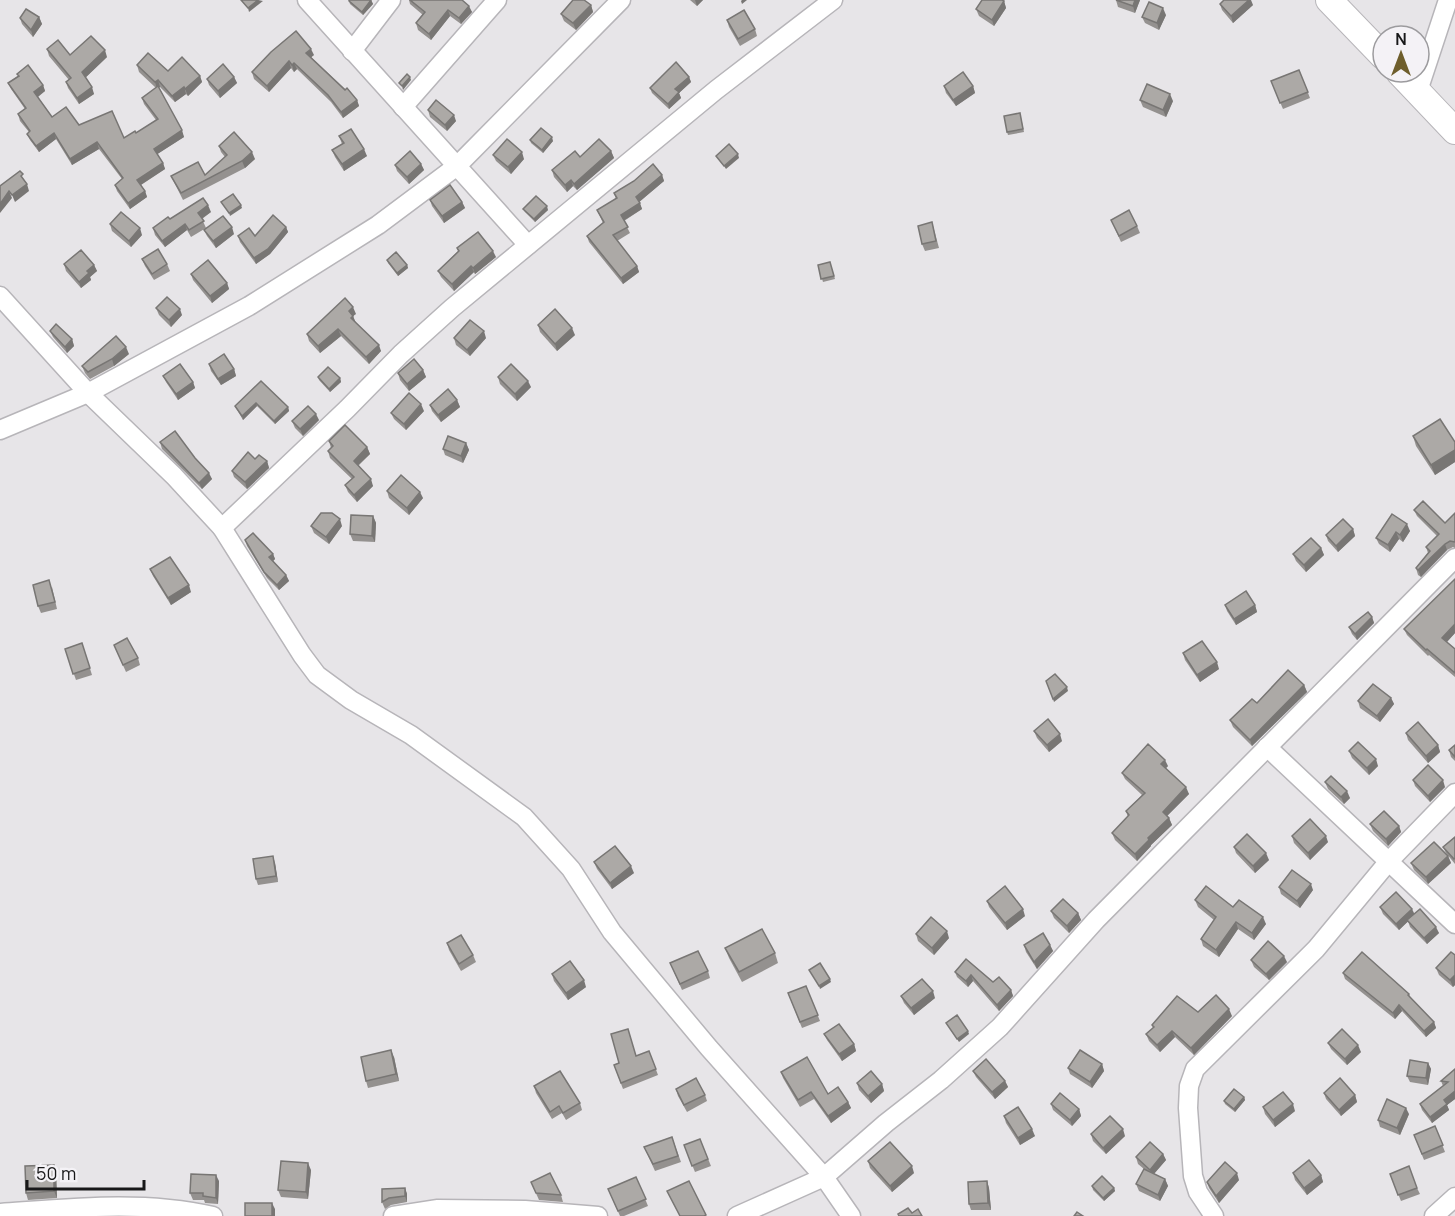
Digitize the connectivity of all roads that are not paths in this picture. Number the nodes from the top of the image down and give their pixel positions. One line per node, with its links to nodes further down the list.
1 (308, 0): 9 (street)
2 (391, 0): 9 (street)
3 (497, 0): 12 (street)
4 (621, 0): 14 (street)
5 (833, 0): 15 (street)
6 (1329, 0): 8 (street)
7 (1448, 0): 11 (street)
8 (1371, 44)
9 (352, 51): 12 (street)
10 (1411, 84): 11 (street)
11 (1418, 91): 13 (street)
12 (403, 107): 14 (street)
13 (1455, 131)
14 (457, 166): 15 (street); 17 (street)
15 (528, 245): 19 (street)
16 (0, 296): 17 (street)
17 (88, 393): 18 (street); 19 (street)
18 (0, 430)
19 (222, 528): 25 (street)
20 (1455, 558): 21 (street)
21 (1267, 747): 23 (street); 25 (street)
22 (1455, 793): 23 (street)
23 (1389, 861): 24 (street); 33 (street)
24 (1455, 924)
25 (824, 1178): 31 (street); 32 (street)
26 (1455, 1197): 34 (street)
27 (0, 1213): 28 (street)
28 (213, 1216)
29 (393, 1216): 30 (street)
30 (598, 1216)
31 (737, 1216)
32 (851, 1216)
33 (1214, 1216)
34 (1434, 1216)

